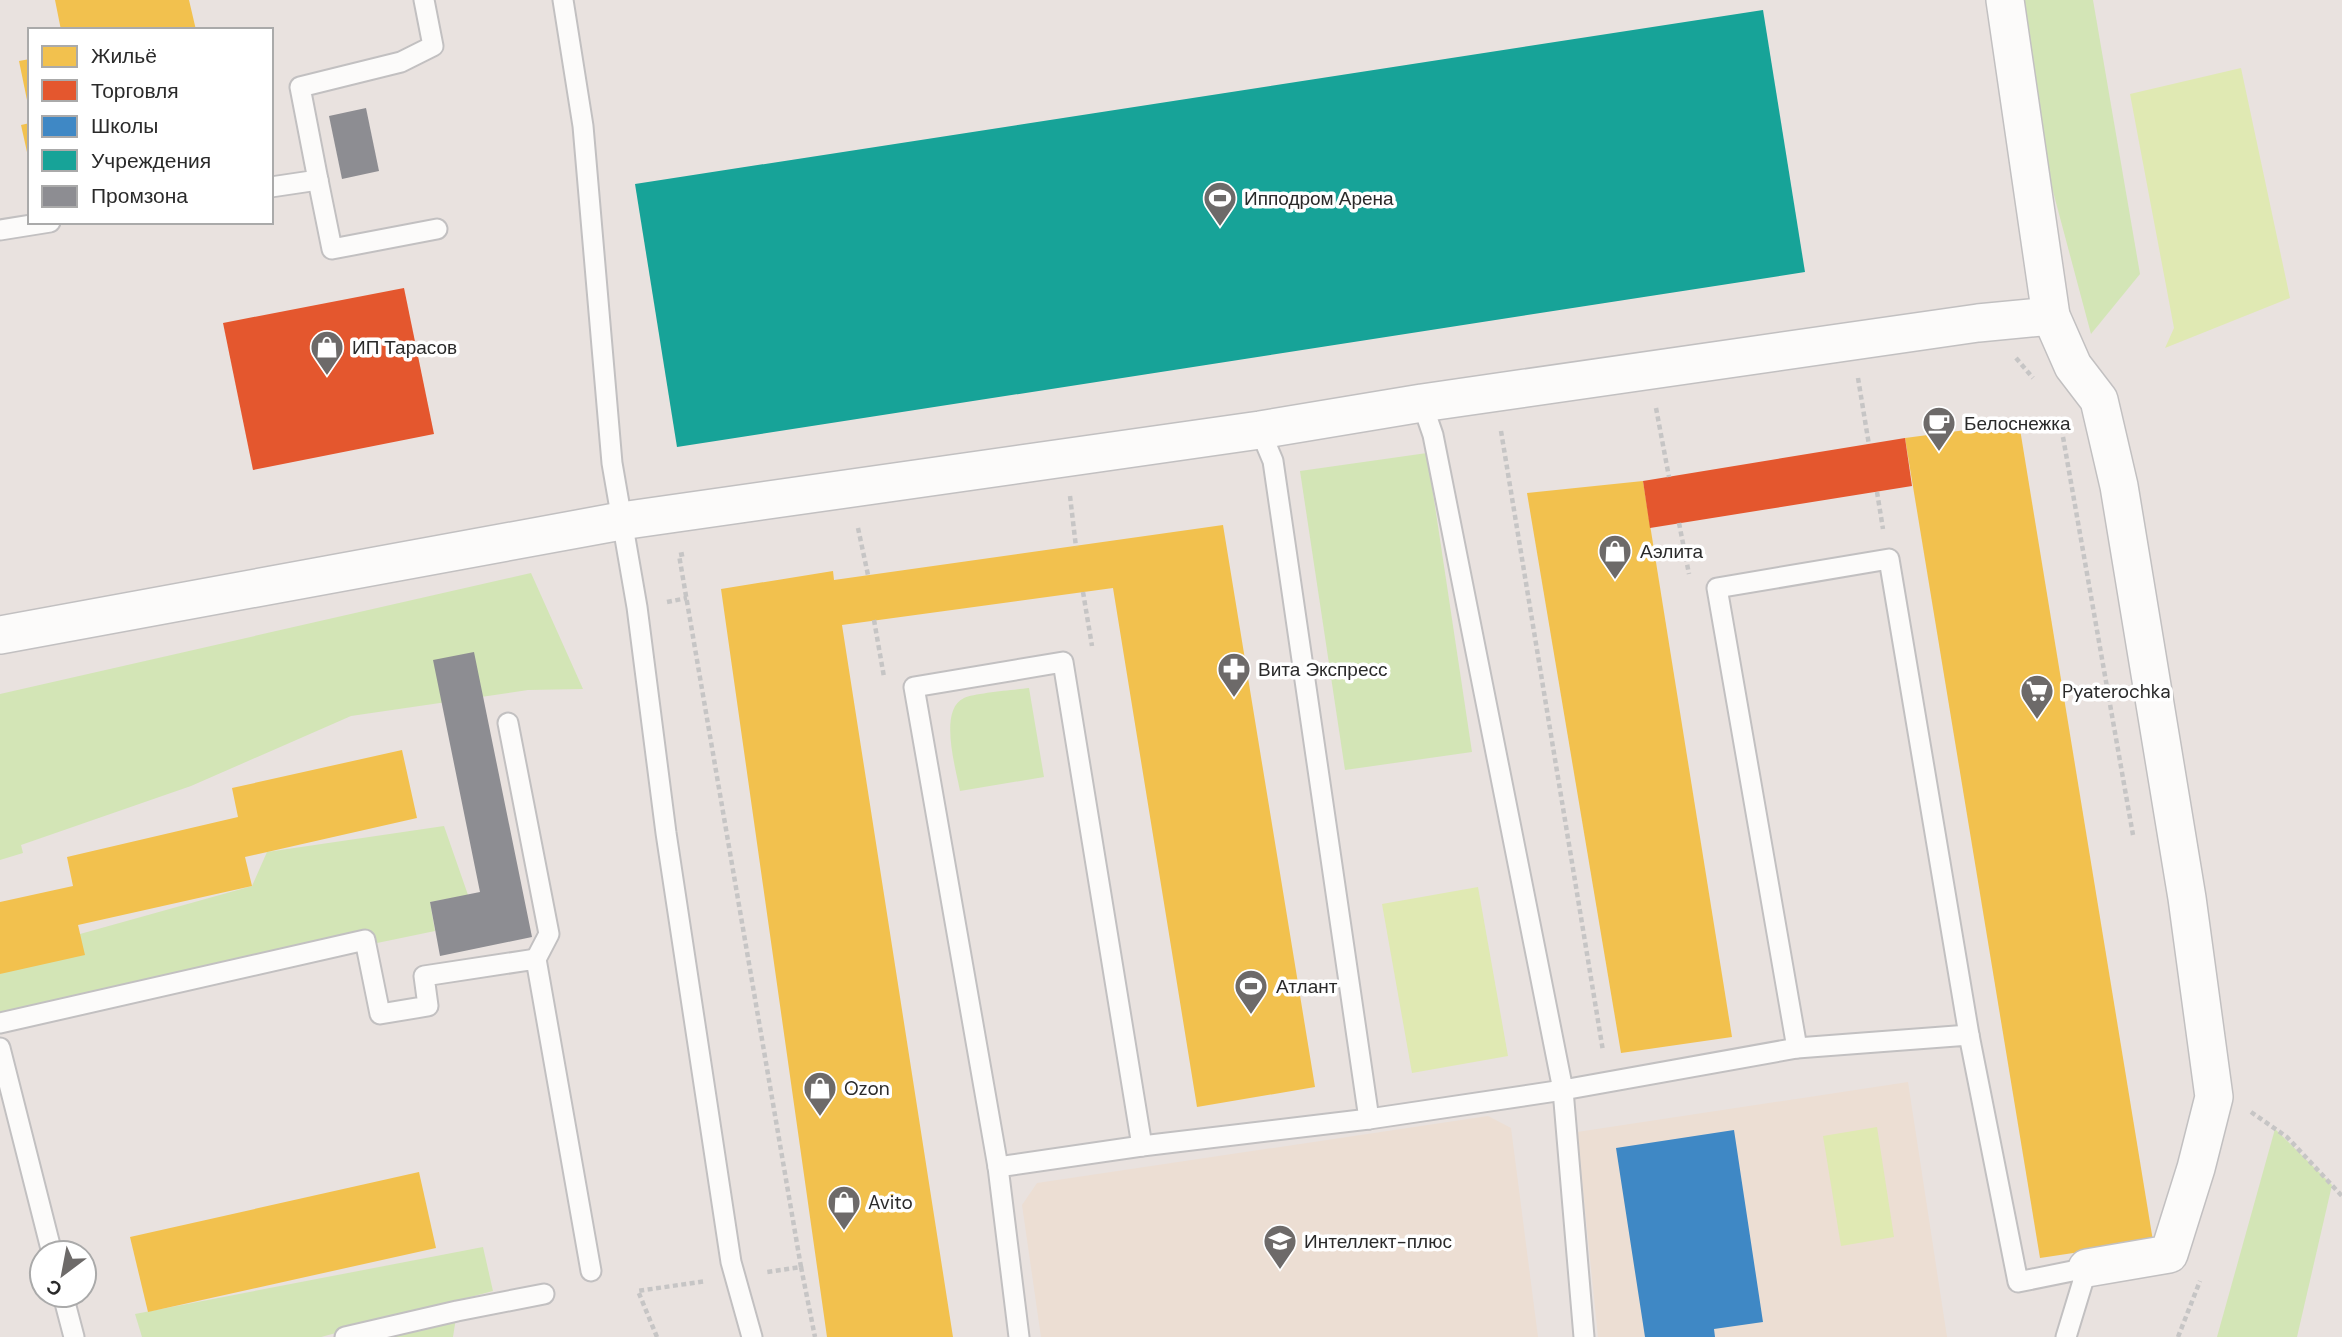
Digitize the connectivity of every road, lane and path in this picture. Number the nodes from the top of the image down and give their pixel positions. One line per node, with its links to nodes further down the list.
1 (424, 0): 4 (lane)
2 (564, 0): 21 (lane)
3 (2005, 0): 9 (street)
4 (318, 180): 5 (lane); 7 (lane)
5 (273, 187)
6 (38, 224): 8 (lane)
7 (437, 229)
8 (0, 230)
9 (2051, 316): 13 (street); 38 (street)
10 (2013, 355): 12 (path)
11 (1857, 374): 18 (path)
12 (2035, 380)
13 (1422, 403): 16 (street); 37 (lane)
14 (1668, 403): 19 (path)
15 (1500, 422): 36 (path)
16 (1260, 430): 21 (street); 39 (lane)
17 (2063, 436): 30 (path)
18 (1869, 445)
19 (1669, 477)
20 (1069, 488): 24 (path)
21 (621, 521): 28 (street); 47 (lane)
22 (1679, 523): 27 (path)
23 (858, 524): 26 (path)
24 (1076, 547)
25 (693, 553): 44 (path)
26 (867, 575)
27 (1690, 577)
28 (0, 635)
29 (508, 723): 31 (lane)
30 (2135, 849)
31 (536, 959): 32 (lane); 46 (lane)
32 (0, 1023)
33 (1969, 1035): 35 (lane); 35 (lane); 45 (lane)
34 (0, 1048): 43 (lane)
35 (1797, 1048): 37 (lane)
36 (1605, 1064)
37 (1563, 1090): 39 (lane); 56 (lane)
38 (2214, 1097): 42 (path); 45 (street)
39 (1369, 1119): 40 (lane)
40 (1142, 1146): 41 (lane); 41 (lane)
41 (998, 1167): 55 (lane)
42 (2342, 1196)
43 (48, 1239)
44 (801, 1267): 47 (path); 54 (path)
45 (2087, 1268): 57 (lane)
46 (591, 1270)
47 (734, 1277): 52 (path); 53 (lane)
48 (544, 1294): 51 (lane)
49 (67, 1309): 50 (lane)
50 (74, 1337)
51 (345, 1337)
52 (657, 1337)
53 (752, 1337)
54 (815, 1337)
55 (1019, 1337)
56 (1584, 1337)
57 (2066, 1337)

